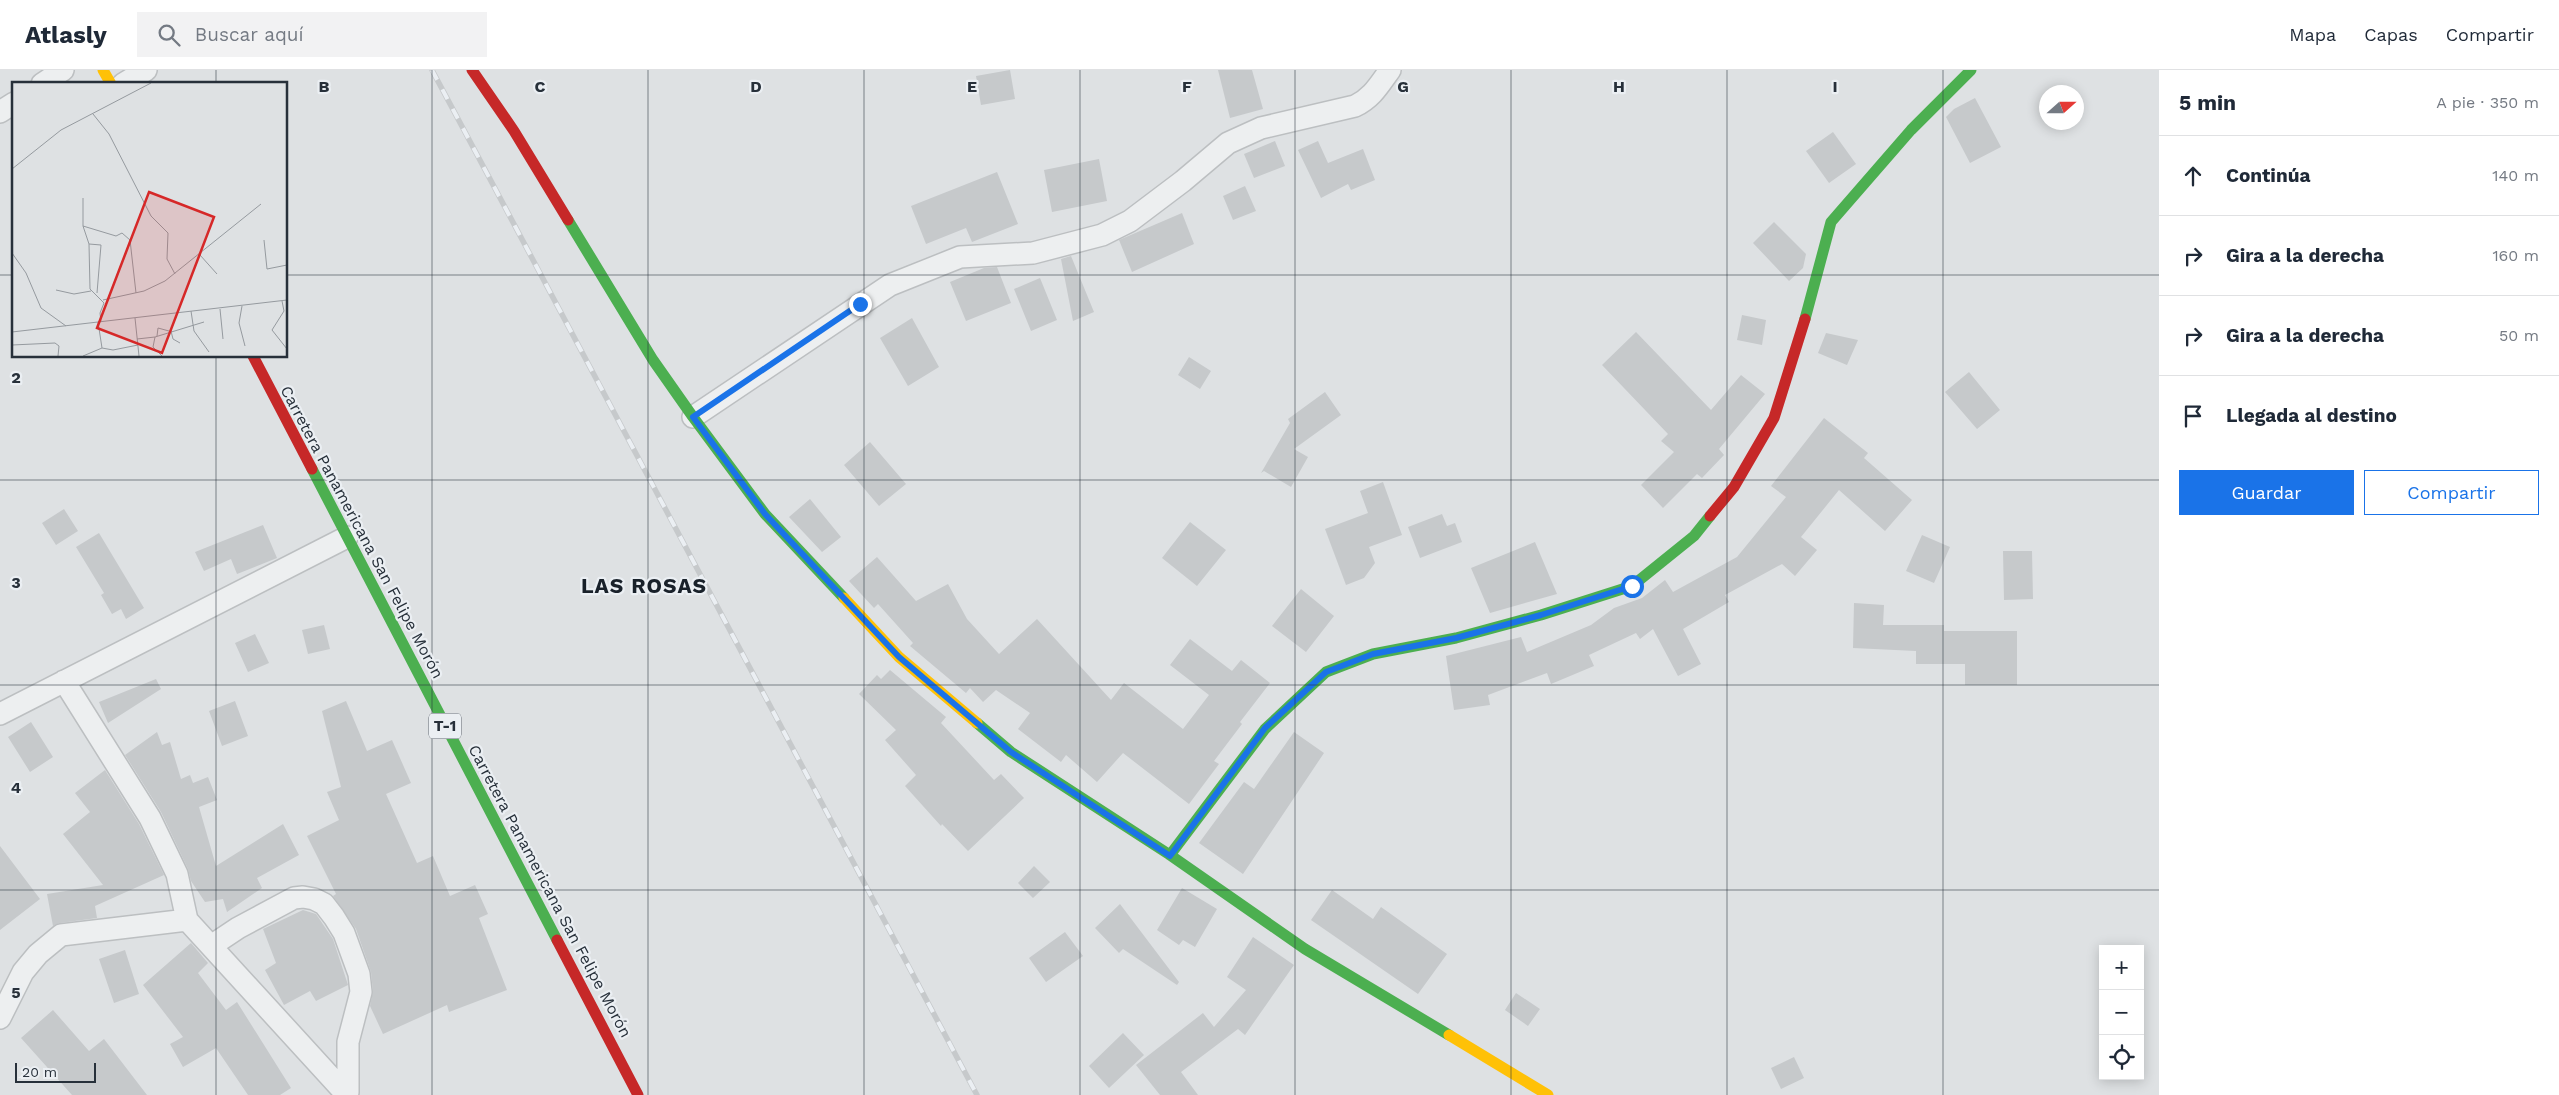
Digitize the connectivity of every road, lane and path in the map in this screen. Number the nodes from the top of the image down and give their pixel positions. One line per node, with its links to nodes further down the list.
1 (63, 70): 7 (street)
2 (104, 70): 8 (street)
3 (146, 70): 9 (street)
4 (472, 70): 13 (street)
5 (1390, 70): 13 (street)
6 (1971, 70): 17 (street)
7 (45, 82)
8 (110, 82)
9 (126, 82)
10 (12, 103): 11 (street)
11 (0, 112)
12 (253, 358): 14 (street, Carretera Panamericana San Felipe Morón / T-1)
13 (693, 417): 17 (street)
14 (347, 537): 15 (street); 22 (street, Carretera Panamericana San Felipe Morón / T-1)
15 (64, 681): 16 (street); 18 (street)
16 (0, 714)
17 (1170, 856): 23 (street)
18 (187, 920): 19 (street); 20 (street)
19 (211, 946): 21 (street); 21 (street)
20 (0, 1018)
21 (345, 1094)
22 (638, 1095)
23 (1548, 1095)

